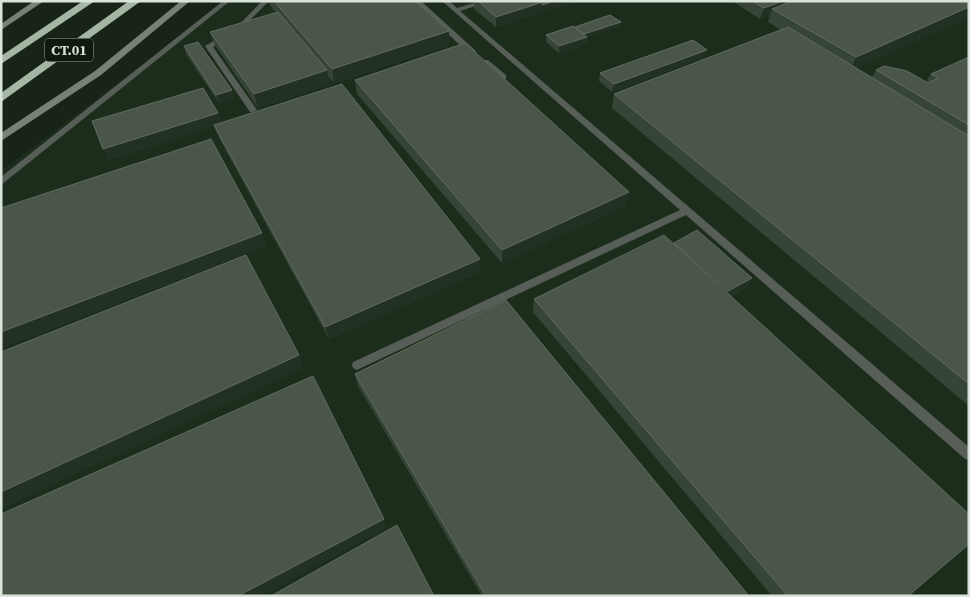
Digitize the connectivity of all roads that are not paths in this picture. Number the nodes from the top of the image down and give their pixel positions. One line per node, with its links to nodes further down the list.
1 (40, 1): 11 (street)
2 (90, 1): 12 (highway, CT.01)
3 (136, 1): 14 (highway, CT.01)
4 (186, 1): 16 (street)
5 (227, 1): 17 (lane)
6 (266, 1): 15 (lane)
7 (417, 1): 13 (lane)
8 (446, 1): 10 (lane)
9 (489, 1): 10 (lane)
10 (456, 10): 18 (lane)
11 (1, 28)
12 (1, 61)
13 (503, 77)
14 (1, 98)
15 (253, 110)
16 (1, 138)
17 (1, 182)
18 (688, 210): 19 (lane); 20 (lane)
19 (357, 365)
20 (969, 455)

